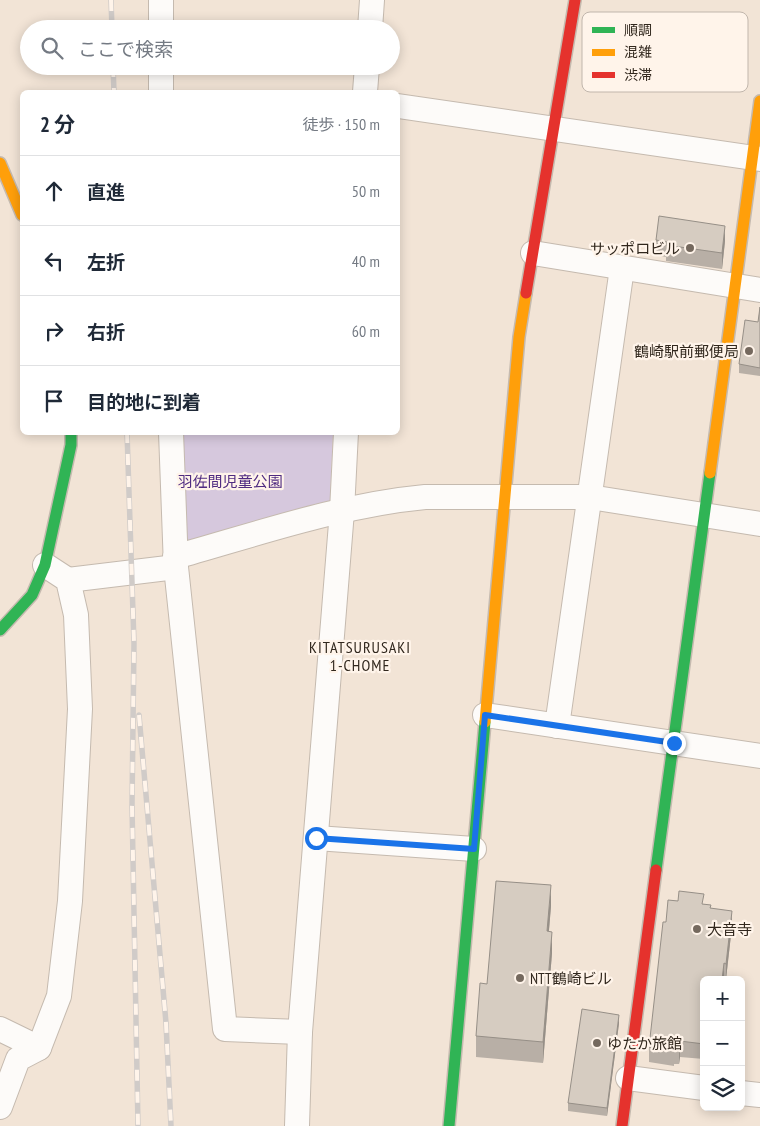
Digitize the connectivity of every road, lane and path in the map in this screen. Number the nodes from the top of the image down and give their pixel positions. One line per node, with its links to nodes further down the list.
1 (160, 0): 4 (street)
2 (372, 0): 5 (street)
3 (575, 0): 12 (street)
4 (161, 20)
5 (371, 20)
6 (161, 75): 8 (street)
7 (366, 75): 9 (street)
8 (162, 90)
9 (365, 90)
10 (760, 101): 13 (street)
11 (400, 106): 12 (street)
12 (554, 129): 13 (street); 16 (street)
13 (757, 158): 18 (street)
14 (0, 163): 15 (street)
15 (20, 210)
16 (533, 253): 17 (street); 23 (street)
17 (622, 268): 18 (street); 24 (street)
18 (736, 286): 19 (street); 26 (street)
19 (760, 290)
20 (71, 435): 29 (street)
21 (171, 435): 28 (street)
22 (346, 435): 25 (street)
23 (505, 497): 24 (street); 25 (street); 32 (street)
24 (590, 497): 26 (street); 33 (street)
25 (342, 511): 28 (street); 36 (street)
26 (705, 515): 27 (street); 34 (street)
27 (760, 524)
28 (175, 562): 30 (street); 39 (street)
29 (45, 565): 30 (street); 31 (street)
30 (68, 580): 40 (street)
31 (0, 630)
32 (485, 715): 33 (street); 37 (street)
33 (557, 726): 34 (street)
34 (674, 743): 35 (street); 41 (street)
35 (760, 756)
36 (316, 838): 37 (street); 39 (street)
37 (474, 849): 47 (street)
38 (0, 1029): 40 (street)
39 (300, 1032): 46 (street)
40 (39, 1048): 45 (street)
41 (628, 1078): 42 (street); 48 (street)
42 (700, 1087)
43 (745, 1093): 44 (street)
44 (760, 1095)
45 (0, 1107)
46 (297, 1126)
47 (448, 1126)
48 (622, 1126)

